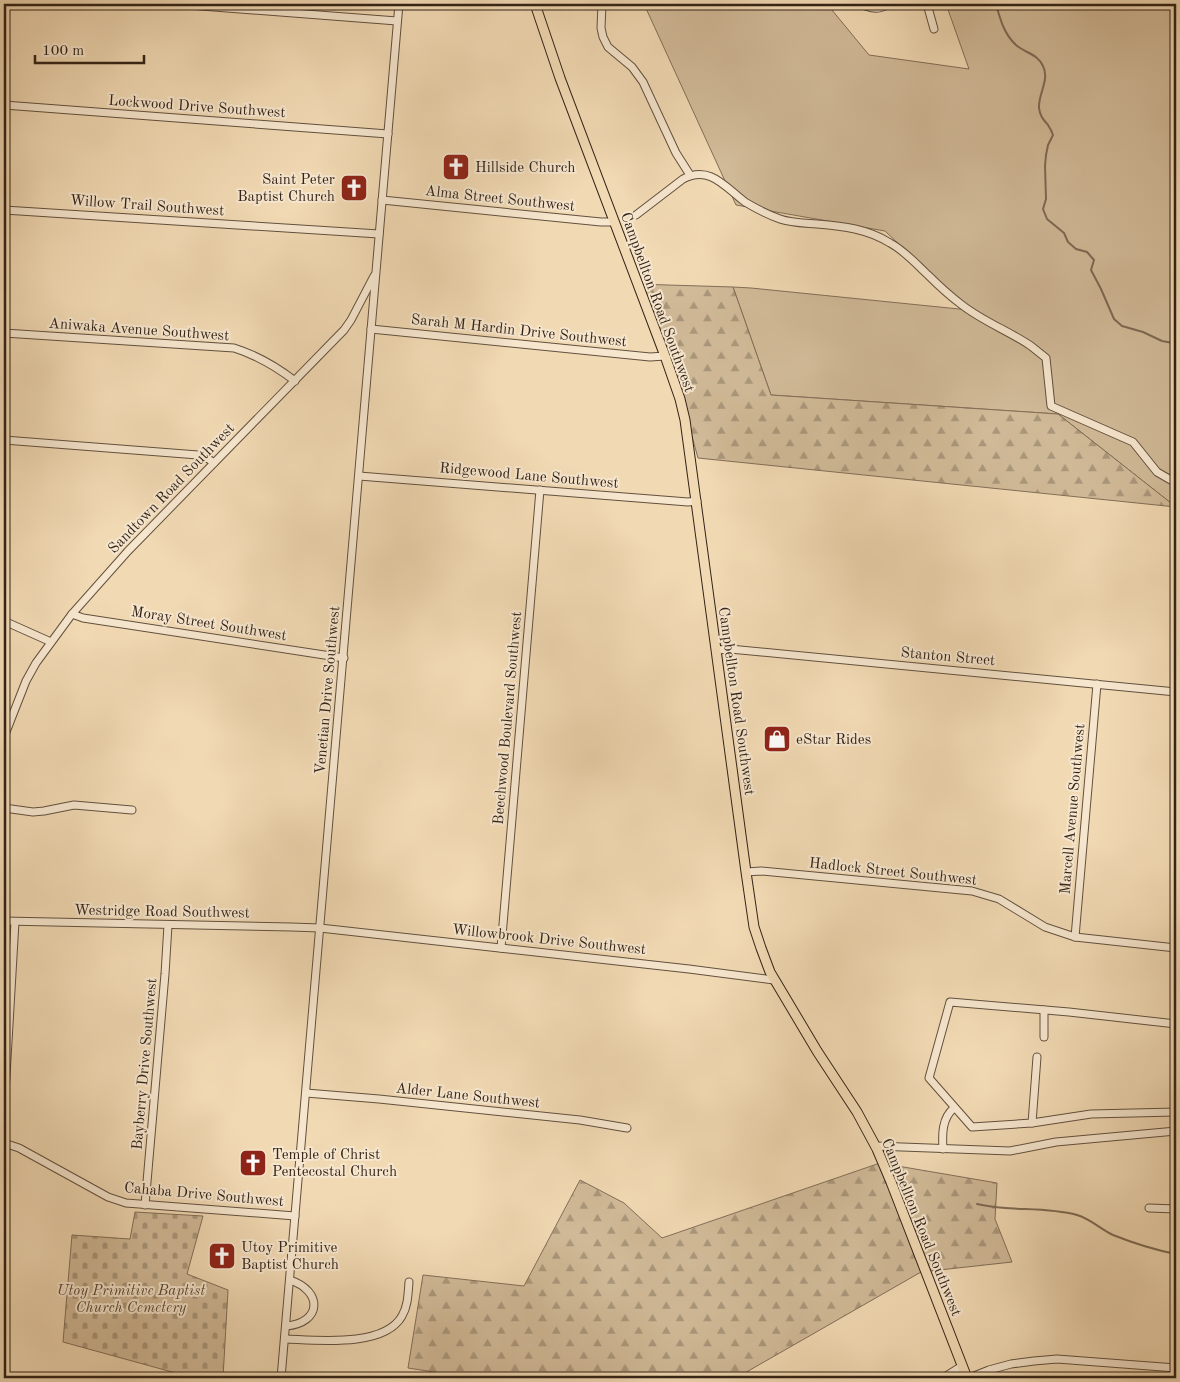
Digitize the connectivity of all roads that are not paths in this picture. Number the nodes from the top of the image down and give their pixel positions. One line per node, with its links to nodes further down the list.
1 (175, 4): 8 (street)
2 (399, 4): 8 (street, Venetian Drive Southwest)
3 (535, 4): 16 (main road, Campbellton Road Southwest)
4 (602, 4): 12 (street)
5 (860, 4): 6 (street)
6 (888, 4)
7 (927, 4): 9 (street)
8 (397, 21): 11 (street, Venetian Drive Southwest)
9 (934, 29)
10 (4, 105): 11 (street, Lockwood Drive Southwest)
11 (388, 134): 13 (street, Venetian Drive Southwest)
12 (690, 176): 15 (street); 26 (street)
13 (382, 200): 16 (street, Alma Street Southwest); 17 (street, Venetian Drive Southwest)
14 (4, 210): 17 (street, Willow Trail Southwest)
15 (636, 215)
16 (614, 222): 21 (main road, Campbellton Road Southwest)
17 (379, 234): 18 (street, Venetian Drive Southwest)
18 (376, 271): 19 (street, Venetian Drive Southwest); 22 (street, Sandtown Road Southwest)
19 (371, 329): 21 (street, Sarah M Hardin Drive Southwest); 25 (street, Venetian Drive Southwest)
20 (4, 333): 22 (street, Aniwaka Avenue Southwest)
21 (664, 356): 28 (main road, Campbellton Road Southwest)
22 (295, 381): 24 (street, Sandtown Road Southwest)
23 (4, 440): 24 (street)
24 (214, 463): 29 (street, Sandtown Road Southwest)
25 (359, 476): 27 (street, Ridgewood Lane Southwest); 33 (street, Venetian Drive Southwest)
26 (1176, 482)
27 (540, 490): 28 (street, Ridgewood Lane Southwest); 45 (street, Beechwood Boulevard Southwest)
28 (697, 501): 32 (main road, Campbellton Road Southwest)
29 (72, 614): 31 (street, Sandtown Road Southwest); 33 (street, Moray Street Southwest)
30 (4, 621): 31 (street)
31 (50, 642): 36 (street, Sandtown Road Southwest)
32 (717, 650): 34 (street, Stanton Street); 39 (main road, Campbellton Road Southwest)
33 (344, 658): 43 (street, Venetian Drive Southwest)
34 (1097, 684): 35 (street, Stanton Street); 44 (street, Marcell Avenue Southwest)
35 (1176, 692)
36 (4, 737)
37 (4, 808): 38 (street)
38 (132, 810)
39 (746, 872): 44 (street, Hadlock Street Southwest); 47 (main road, Campbellton Road Southwest)
40 (4, 921): 41 (street, Westridge Road Southwest)
41 (15, 922): 42 (street, Westridge Road Southwest); 54 (street)
42 (168, 925): 43 (street, Westridge Road Southwest); 62 (street, Bayberry Drive Southwest)
43 (320, 928): 45 (street, Willowbrook Drive Southwest); 52 (street, Venetian Drive Southwest)
44 (1075, 937): 46 (street, Hadlock Street Southwest)
45 (501, 948): 47 (street, Willowbrook Drive Southwest)
46 (1176, 948)
47 (774, 980): 60 (main road, Campbellton Road Southwest)
48 (1044, 1010): 49 (street); 50 (street); 53 (street)
49 (1176, 1024)
50 (1044, 1037)
51 (1037, 1057): 56 (street)
52 (306, 1093): 57 (street, Alder Lane Southwest); 65 (street, Venetian Drive Southwest)
53 (954, 1108): 56 (street); 61 (street)
54 (4, 1110)
55 (1176, 1112): 56 (street)
56 (1032, 1123)
57 (626, 1128)
58 (1176, 1131): 61 (street)
59 (4, 1143): 62 (street, Cahaba Drive Southwest)
60 (875, 1146): 61 (street); 70 (main road, Campbellton Road Southwest)
61 (943, 1149)
62 (145, 1205): 65 (street, Cahaba Drive Southwest)
63 (1149, 1208): 64 (street)
64 (1176, 1209)
65 (295, 1216): 66 (street, Venetian Drive Southwest)
66 (290, 1280): 68 (street, Venetian Drive Southwest); 68 (street)
67 (409, 1282): 69 (street)
68 (286, 1326): 69 (street, Venetian Drive Southwest)
69 (284, 1339): 72 (street, Venetian Drive Southwest)
70 (962, 1366): 73 (street); 74 (main road, Campbellton Road Southwest)
71 (1176, 1368): 74 (street)
72 (281, 1378)
73 (943, 1378)
74 (968, 1378)

